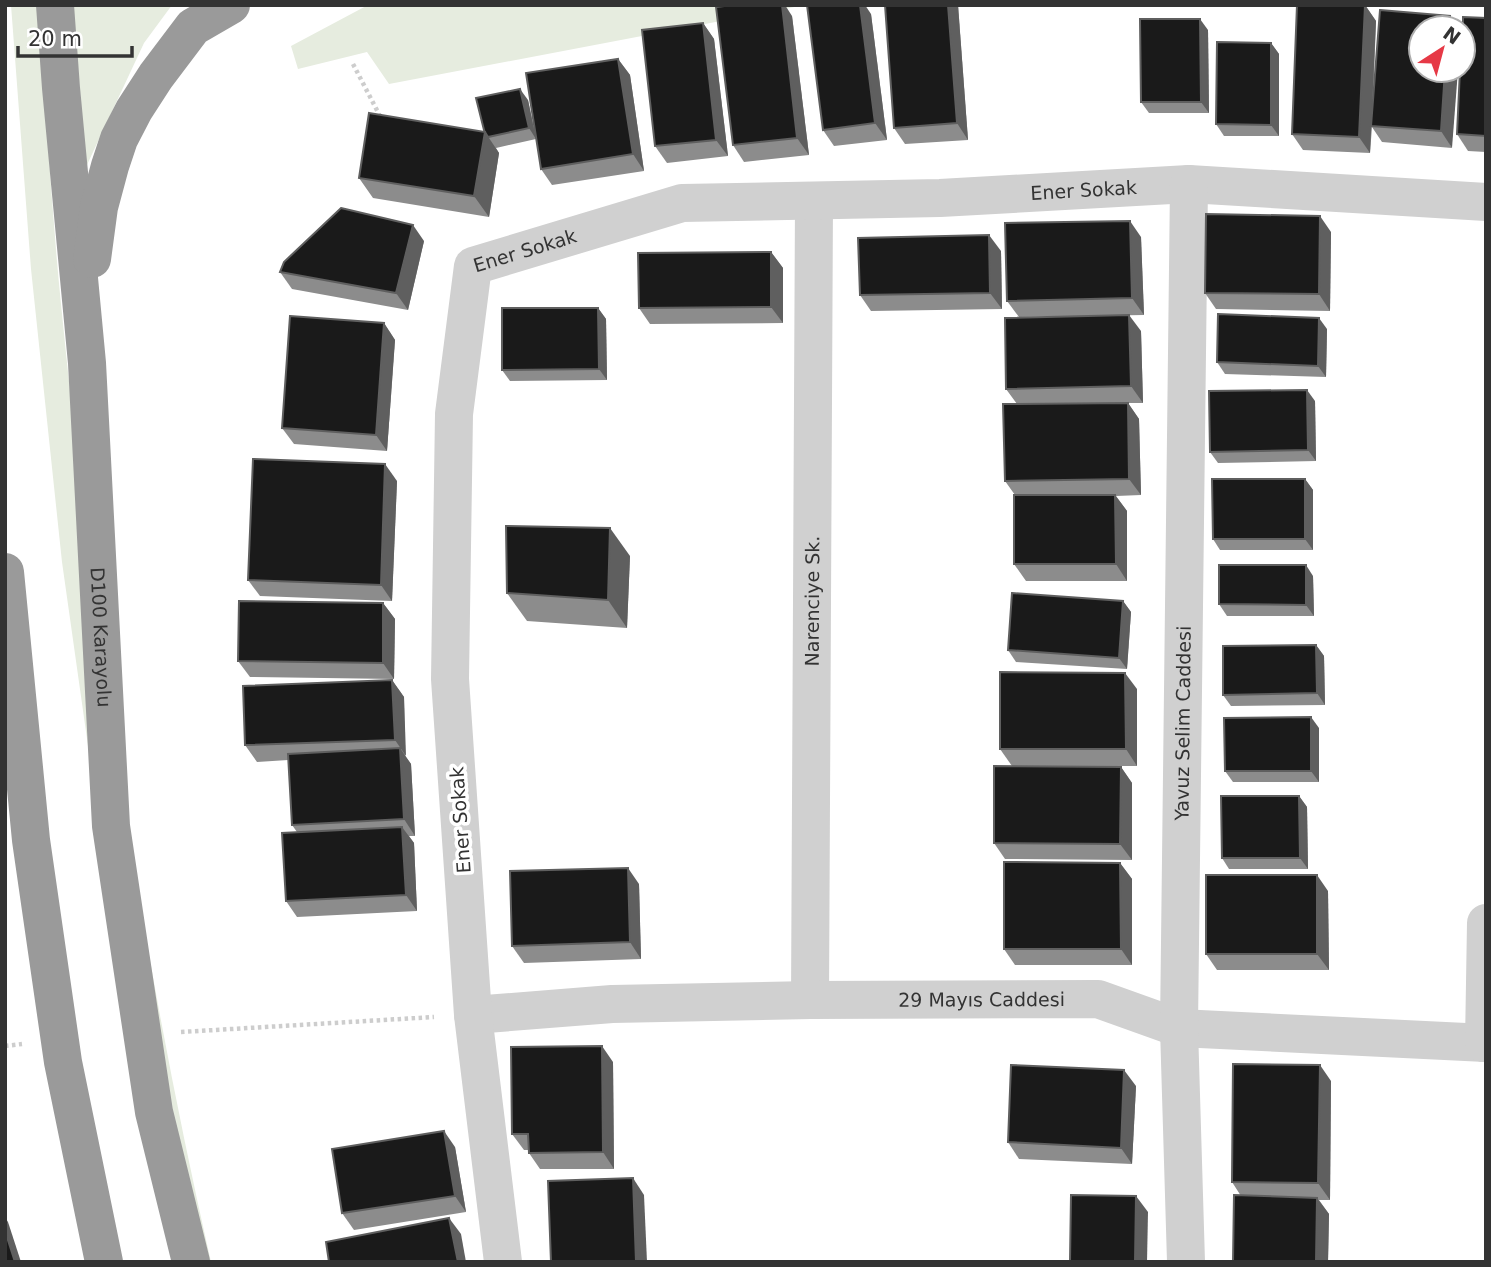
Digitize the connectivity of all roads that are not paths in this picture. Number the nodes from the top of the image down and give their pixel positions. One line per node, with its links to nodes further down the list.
1 (55, 5): 7 (highway, D100 Karayolu)
2 (231, 5): 3 (highway)
3 (201, 16): 7 (highway)
4 (1189, 184): 5 (street, Ener Sokak); 6 (street, Ener Sokak); 12 (street, Yavuz Selim Caddesi)
5 (814, 201): 10 (street, Narenciye Sk.); 11 (street, Ener Sokak)
6 (1486, 202)
7 (88, 363): 15 (highway, D100 Karayolu)
8 (5, 572): 14 (highway)
9 (1486, 923): 13 (street)
10 (810, 1000): 11 (street, 29 Mayıs Caddesi); 12 (street, 29 Mayıs Caddesi)
11 (473, 1015): 16 (street, Ener Sokak)
12 (1180, 1028): 13 (street, 29 Mayıs Caddesi); 17 (street, Yavuz Selim Caddesi)
13 (1485, 1043)
14 (104, 1262)
15 (191, 1262)
16 (503, 1262)
17 (1186, 1262)

